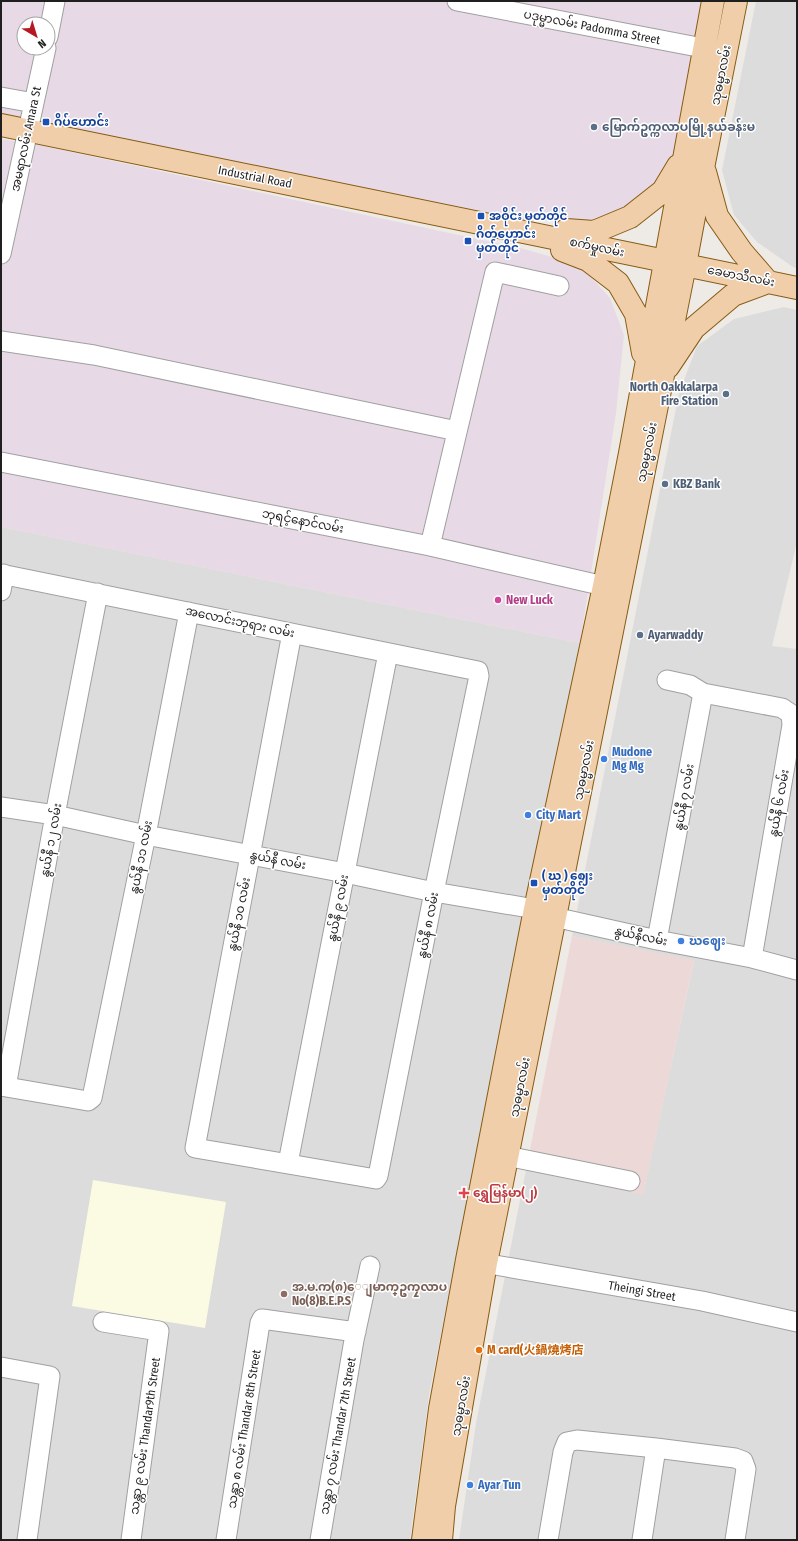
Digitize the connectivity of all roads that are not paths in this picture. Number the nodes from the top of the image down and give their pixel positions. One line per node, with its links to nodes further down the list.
1 (55, 1): 5 (street)
2 (457, 1): 6 (street, ပဒုမ္မာလမ်း Padomma Street)
3 (712, 1): 6 (main road, သုဓမ္မာလမ်း)
4 (736, 1): 12 (main road, သုဓမ္မာလမ်း)
5 (52, 16)
6 (704, 48): 12 (main road, သုဓမ္မာလမ်း)
7 (44, 56): 9 (street, အမရာလမ်း Amara St)
8 (1, 97): 9 (street)
9 (34, 103): 11 (street, အမရာလမ်း Amara St)
10 (1, 126): 11 (main road, Industrial Road)
11 (28, 131): 13 (main road, Industrial Road); 14 (street, အမရာလမ်း Amara St)
12 (693, 161): 13 (main road); 15 (main road, သုဓမ္မာလမ်း); 16 (main road)
13 (509, 228): 15 (main road, စက်မှုလမ်း); 20 (main road)
14 (1, 254)
15 (675, 263): 16 (main road, ခေမာသီလမ်း); 20 (main road, သုဓမ္မာလမ်း)
16 (768, 282): 18 (main road, ခေမာသီလမ်း); 20 (main road)
17 (559, 286): 21 (street)
18 (797, 288)
19 (1, 341): 21 (street)
20 (654, 372): 25 (main road, သုဓမ္မာလမ်း); 39 (main road, သုဓမ္မာလမ်း)
21 (457, 431): 23 (street)
22 (1, 462): 23 (street, ဘုရင့်နောင်လမ်း)
23 (430, 546): 25 (street, ဘုရင့်နောင်လမ်း)
24 (2, 580): 26 (street, အလောင်းဘုရား လမ်း)
25 (604, 586): 39 (main road, သုဓမ္မာလမ်း)
26 (98, 594): 27 (street, အလောင်းဘုရား လမ်း); 34 (street, နွယ်နီ ၁၂ လမ်း)
27 (189, 612): 28 (street, အလောင်းဘုရား လမ်း); 35 (street, နွယ်နီ ၁၁ လမ်း)
28 (292, 633): 29 (street, အလောင်းဘုရား လမ်း); 36 (street, နွယ်နီ ၁၀ လမ်း)
29 (388, 653): 30 (street, အလောင်းဘုရား လမ်း); 37 (street, နွယ်နီ ၉ လမ်း)
30 (478, 671): 38 (street, နွယ်နီ ၈ လမ်း)
31 (667, 680): 32 (street)
32 (703, 693): 40 (street, နွယ်နီ ၇ လမ်း); 41 (street, နွယ်နီ ၆ လမ်း)
33 (1, 807): 34 (street, နွယ်နီ လမ်း)
34 (55, 815): 35 (street, နွယ်နီ လမ်း); 43 (street, နွယ်နီ ၁၂ လမ်း)
35 (146, 835): 36 (street, နွယ်နီ လမ်း); 43 (street, နွယ်နီ ၁၁ လမ်း)
36 (250, 854): 37 (street, နွယ်နီ လမ်း); 45 (street, နွယ်နီ ၁၀ လမ်း)
37 (345, 873): 38 (street, နွယ်နီ လမ်း); 45 (street, နွယ်နီ ၉ လမ်း)
38 (434, 892): 39 (street, နွယ်နီ လမ်း); 45 (street, နွယ်နီ ၈ လမ်း)
39 (545, 913): 40 (street, နွယ်နီလမ်း); 44 (main road, သုဓမ္မာလမ်း); 47 (main road, သုဓမ္မာလမ်း)
40 (657, 940): 41 (street, နွယ်နီလမ်း)
41 (752, 958): 42 (street, နွယ်နီလမ်း)
42 (797, 970)
43 (4, 1086)
44 (507, 1156): 46 (street); 47 (main road, သုဓမ္မာလမ်း)
45 (288, 1163)
46 (630, 1180)
47 (476, 1262): 50 (street, Theingi Street); 58 (main road, သုဓမ္မာလမ်း); 59 (main road, သုဓမ္မာလမ်း)
48 (370, 1266): 51 (street, သန္တာ ၇ လမ်း Thandar 7th Street)
49 (103, 1322): 55 (street, သန္တာ ၉ လမ်း Thandar9th Street)
50 (797, 1322)
51 (356, 1332): 56 (street, သန္တာ ၈ လမ်း Thandar 8th Street); 57 (street, သန္တာ ၇ လမ်း Thandar 7th Street)
52 (1, 1368): 54 (street)
53 (656, 1448): 60 (street); 61 (street); 62 (street)
54 (27, 1540)
55 (131, 1540)
56 (226, 1540)
57 (320, 1540)
58 (423, 1540)
59 (441, 1540)
60 (548, 1540)
61 (642, 1540)
62 (735, 1540)

